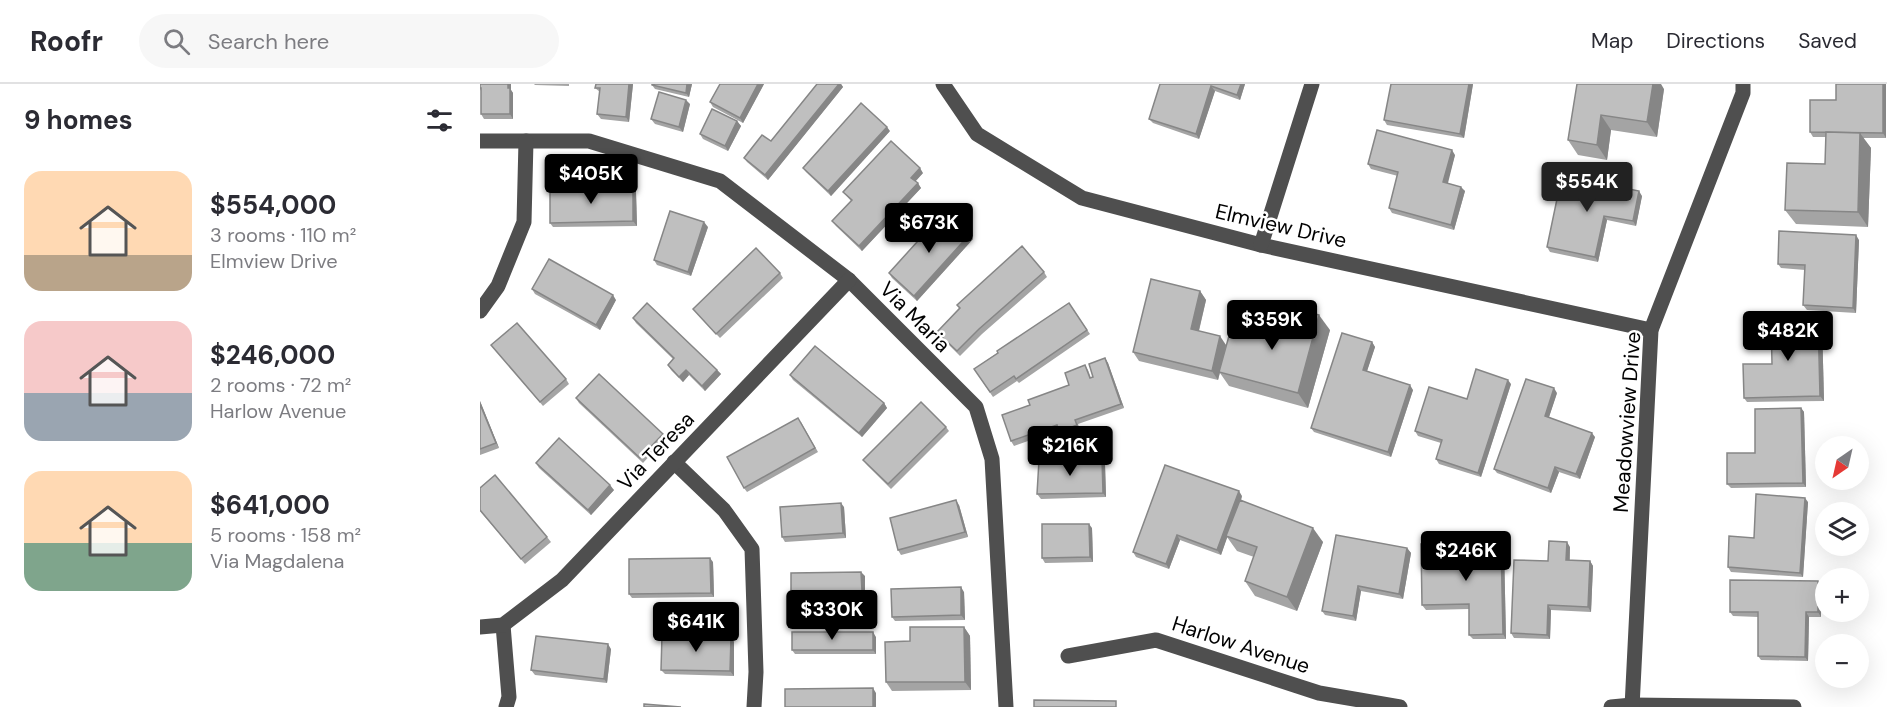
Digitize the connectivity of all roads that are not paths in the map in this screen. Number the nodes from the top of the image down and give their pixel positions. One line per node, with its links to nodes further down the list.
1 (943, 84): 6 (street, Elmview Drive)
2 (1312, 84): 6 (street)
3 (1743, 84): 9 (street, Meadowview Drive)
4 (480, 141): 5 (street, Via Maria)
5 (526, 141): 7 (street, Via Maria); 8 (street)
6 (1261, 245): 9 (street, Elmview Drive)
7 (849, 280): 10 (street, Via Teresa); 17 (street, Via Maria)
8 (480, 311)
9 (1651, 330): 14 (street, Meadowview Drive)
10 (674, 462): 11 (street, Via Teresa); 16 (street)
11 (503, 625): 12 (street); 15 (street)
12 (480, 627)
13 (1068, 656): 18 (street, Harlow Avenue)
14 (1632, 706): 19 (street); 20 (street)
15 (506, 707)
16 (754, 707)
17 (1006, 707)
18 (1400, 707)
19 (1611, 707)
20 (1794, 707)

